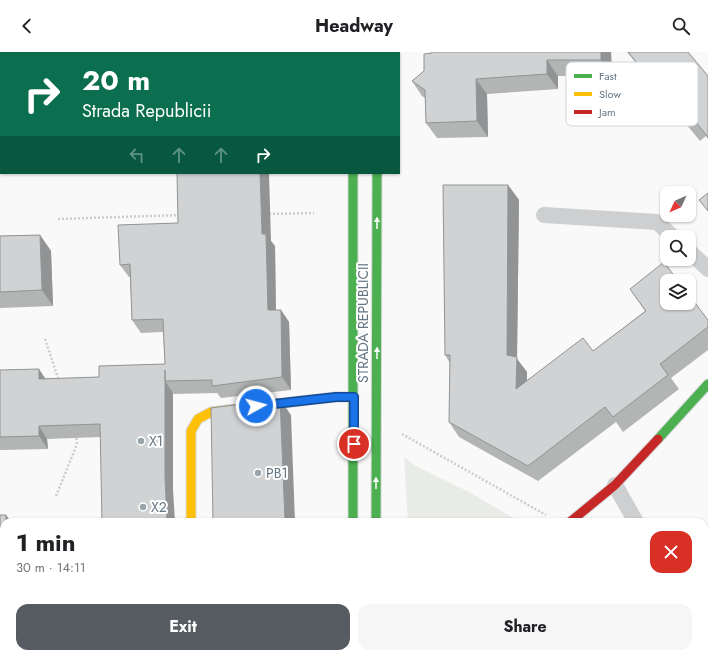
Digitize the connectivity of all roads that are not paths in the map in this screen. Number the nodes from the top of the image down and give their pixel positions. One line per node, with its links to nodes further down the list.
1 (353, 174): 8 (street, STRADA REPUBLICII)
2 (377, 174): 12 (street, STRADA REPUBLICII, one-way to 2)
3 (544, 215): 4 (lane)
4 (666, 230)
5 (696, 258): 6 (lane)
6 (708, 269)
7 (708, 384): 9 (street)
8 (354, 397): 10 (street); 11 (street, STRADA REPUBLICII)
9 (615, 484): 13 (street); 14 (lane)
10 (190, 518)
11 (353, 518)
12 (376, 518)
13 (575, 518)
14 (634, 518)

